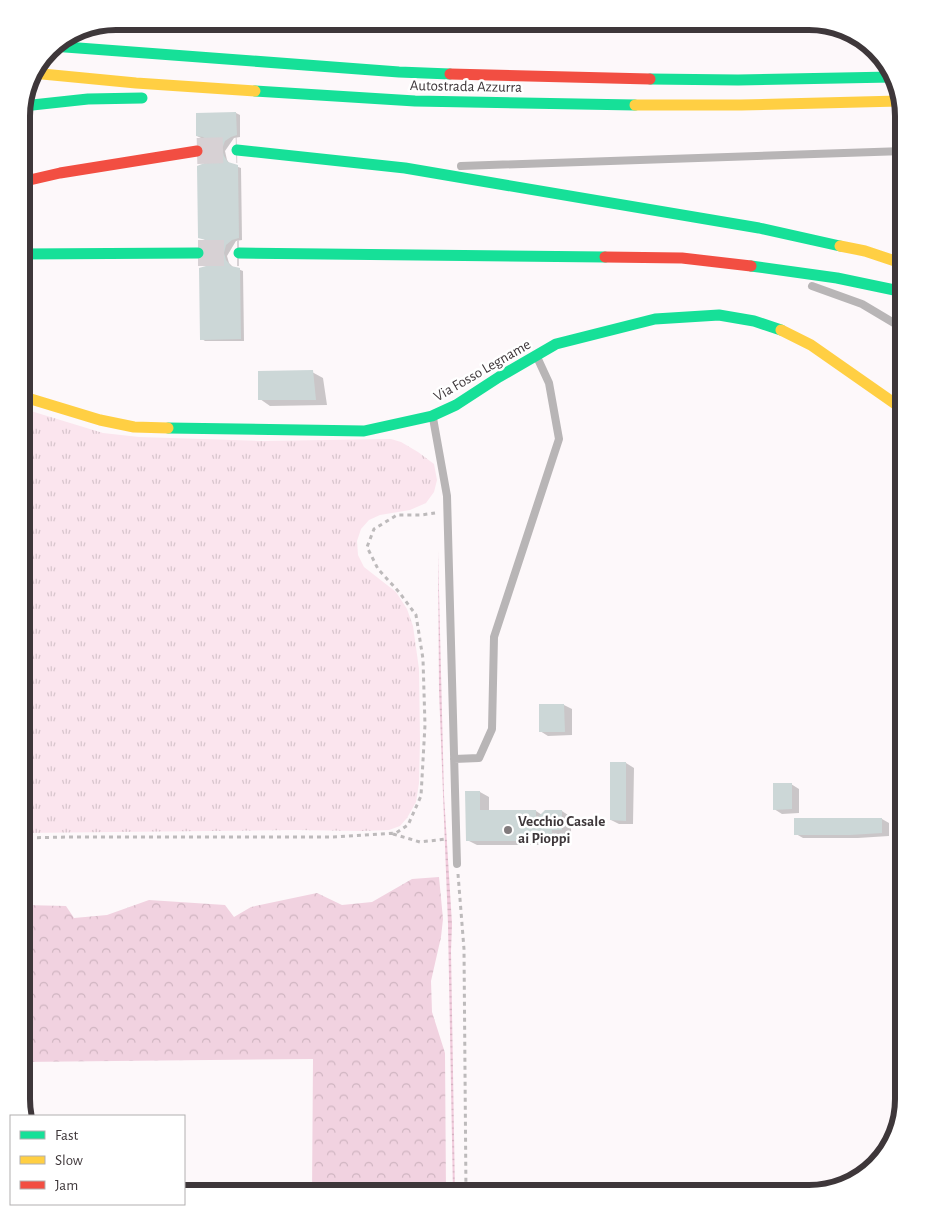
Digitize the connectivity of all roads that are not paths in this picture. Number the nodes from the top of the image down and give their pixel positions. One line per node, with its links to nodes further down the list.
1 (65, 47): 3 (main road, Autostrada Azzurra)
2 (42, 74): 6 (main road, Autostrada Azzurra)
3 (885, 77)
4 (151, 98): 8 (main road)
5 (209, 99): 6 (main road)
6 (415, 101): 7 (main road, Autostrada Azzurra)
7 (893, 101)
8 (31, 105)
9 (237, 150): 14 (main road)
10 (197, 151): 15 (main road)
11 (895, 151): 12 (lane)
12 (451, 166)
13 (442, 167): 14 (lane)
14 (405, 168): 19 (main road)
15 (30, 180)
16 (198, 253): 18 (main road)
17 (239, 253): 20 (main road)
18 (30, 254)
19 (895, 261)
20 (756, 267): 21 (main road); 22 (lane)
21 (895, 290)
22 (895, 324)
23 (536, 356): 25 (main road, Via Fosso Legname); 26 (main road, Via Fosso Legname); 27 (lane)
24 (30, 399): 26 (main road, Via Fosso Legname)
25 (895, 404)
26 (432, 416): 27 (lane)
27 (454, 759): 28 (lane)
28 (457, 864)

